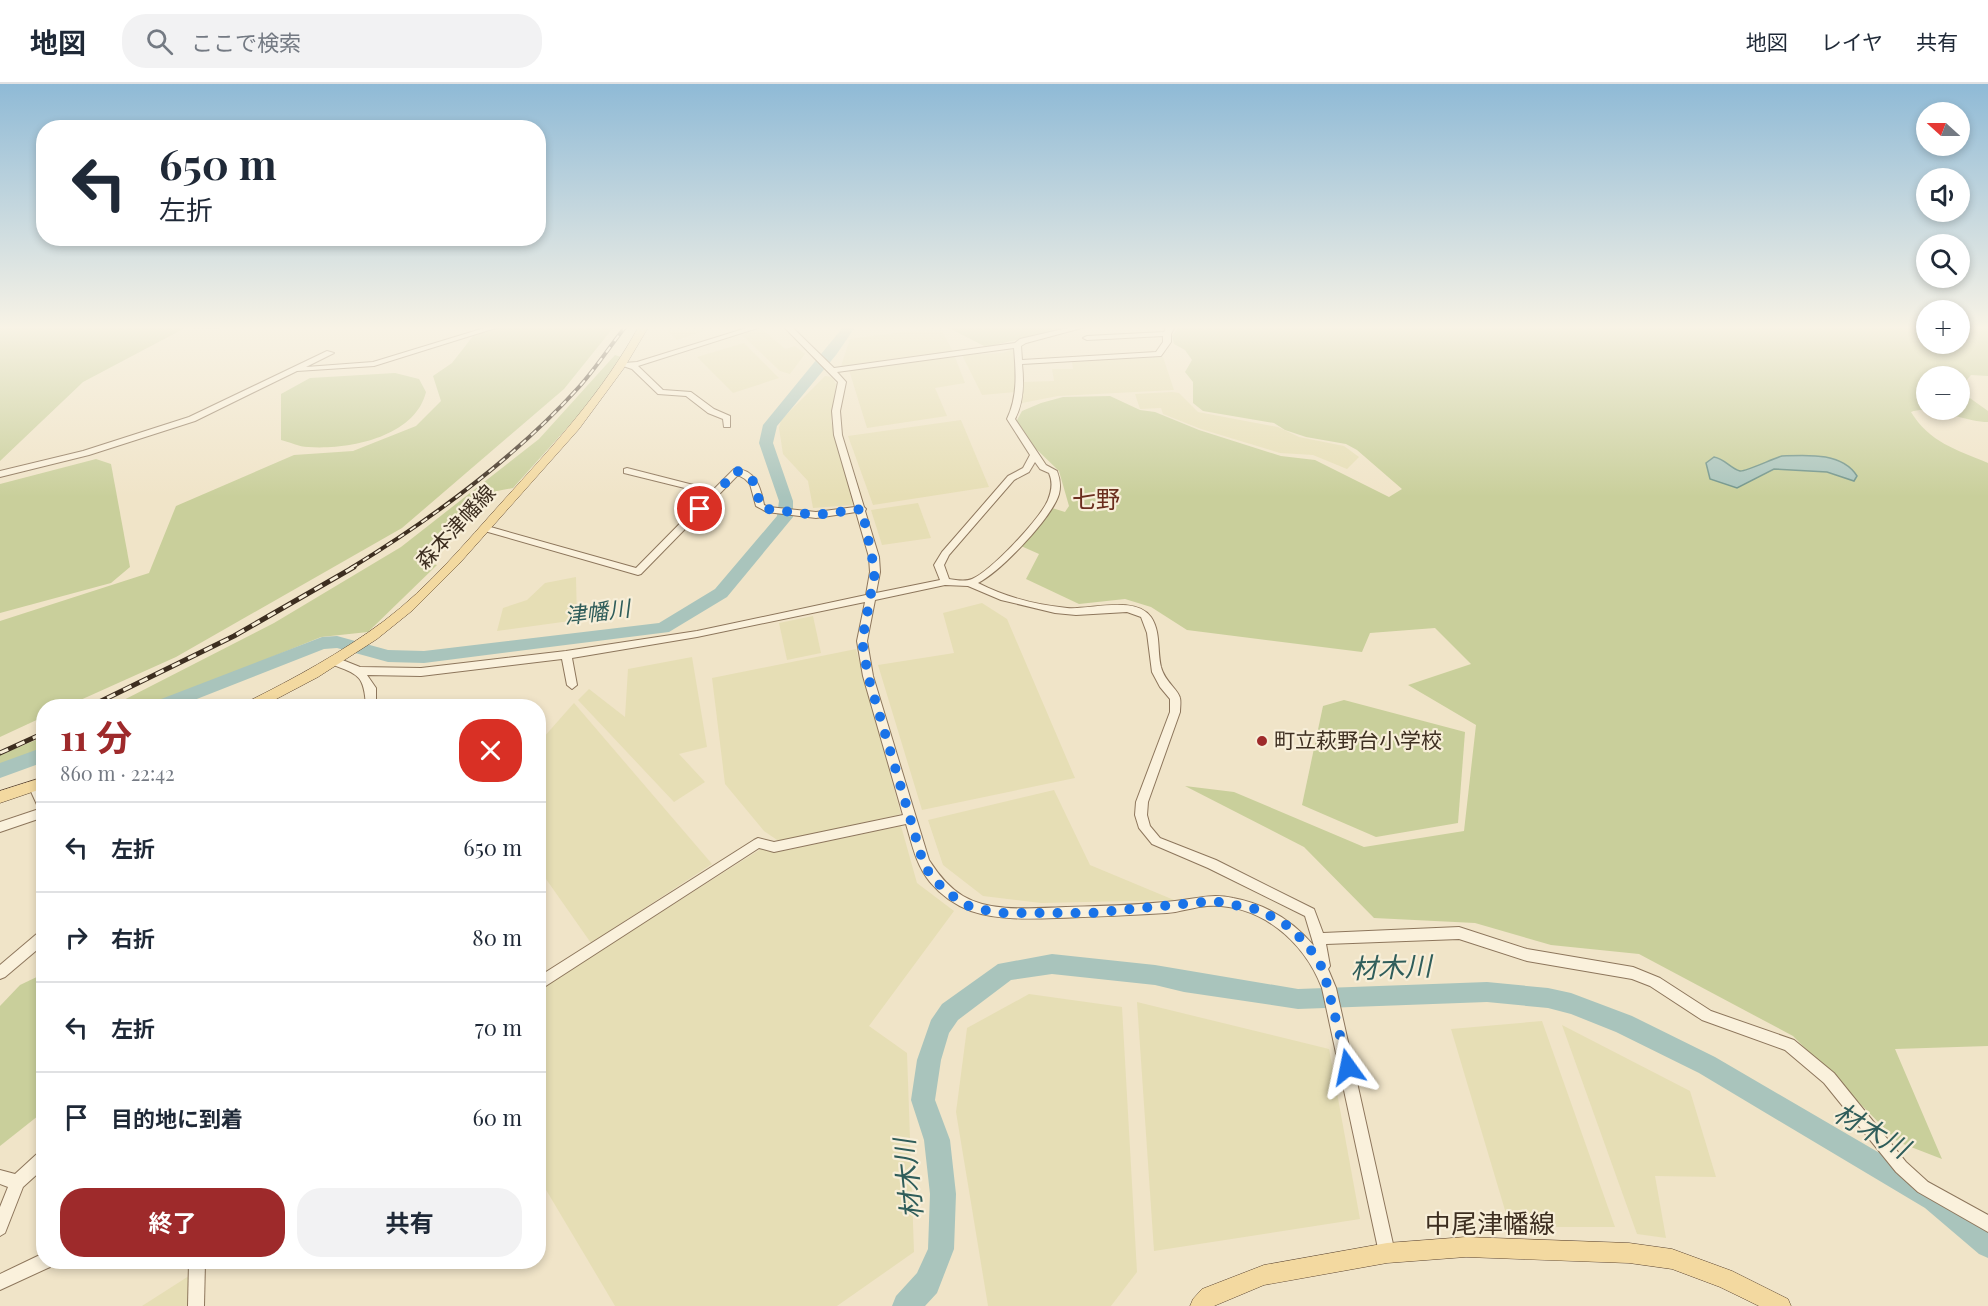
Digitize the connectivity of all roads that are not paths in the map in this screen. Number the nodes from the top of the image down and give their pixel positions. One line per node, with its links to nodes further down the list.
1 (269, 383): 9 (street)
2 (610, 383): 12 (main road, 森本津幡線)
3 (651, 383): 6 (street)
4 (842, 383): 11 (street)
5 (1019, 383): 7 (street)
6 (727, 425)
7 (1034, 455): 13 (street); 14 (street)
8 (627, 471): 10 (street)
9 (0, 474)
10 (715, 493): 11 (street); 12 (street)
11 (862, 509): 15 (street)
12 (484, 528): 17 (main road, 森本津幡線)
13 (945, 582): 14 (street); 15 (street)
14 (970, 583): 27 (street)
15 (870, 598): 16 (street); 25 (street)
16 (566, 655): 18 (street); 19 (street)
17 (335, 661): 18 (street); 20 (main road, 森本津幡線)
18 (359, 671): 21 (street)
19 (572, 685)
20 (265, 699)
21 (371, 699)
22 (36, 785): 23 (main road)
23 (0, 797)
24 (36, 813): 26 (street)
25 (910, 819): 29 (street); 31 (street)
26 (0, 827)
27 (1319, 939): 29 (street); 35 (street)
28 (36, 943): 30 (street)
29 (1323, 969): 37 (street)
30 (0, 972)
31 (546, 980)
32 (36, 1164): 34 (street)
33 (0, 1177): 34 (street)
34 (17, 1182): 36 (street)
35 (1988, 1224)
36 (0, 1228)
37 (1388, 1253): 42 (main road, 中尾津幡線); 43 (main road, 中尾津幡線)
38 (36, 1265): 40 (street)
39 (197, 1269): 41 (street)
40 (0, 1282)
41 (196, 1306)
42 (1200, 1306)
43 (1780, 1306)

